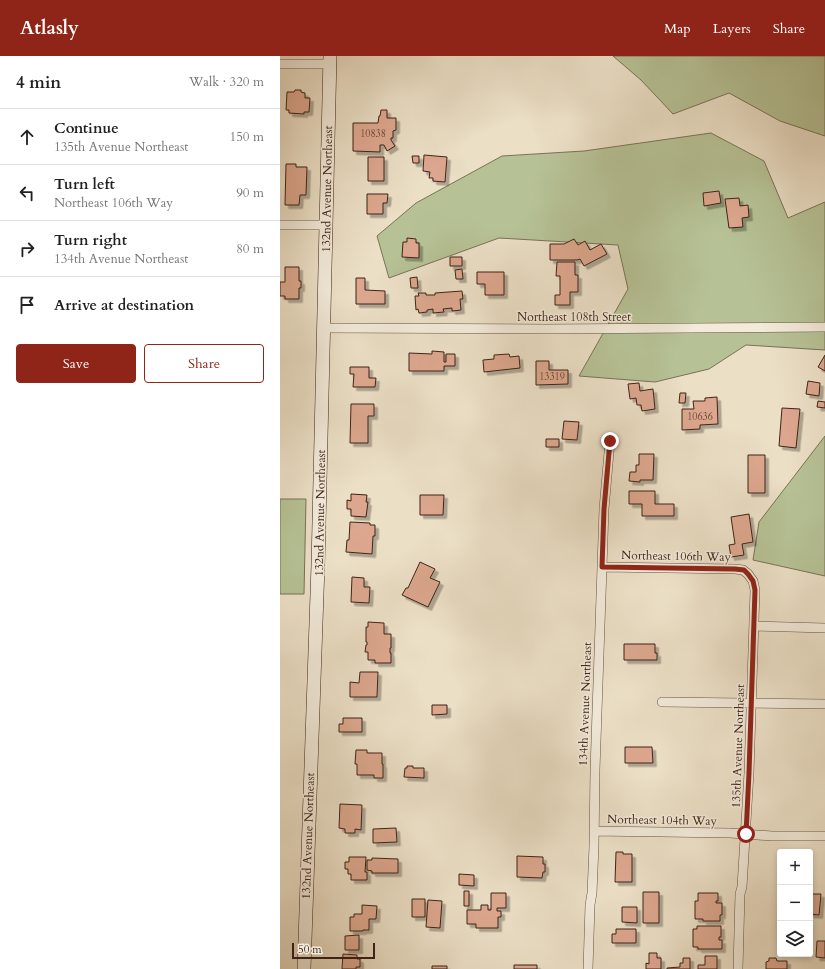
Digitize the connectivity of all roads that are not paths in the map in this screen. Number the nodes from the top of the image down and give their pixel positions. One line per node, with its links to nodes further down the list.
1 (330, 60): 2 (street); 3 (street, 132nd Avenue Northeast)
2 (280, 64)
3 (326, 224): 4 (street); 6 (street, 132nd Avenue Northeast)
4 (280, 225)
5 (825, 327): 6 (street, Northeast 108th Street)
6 (324, 328): 18 (street, 132nd Avenue Northeast)
7 (610, 441): 8 (street, 134th Avenue Northeast)
8 (602, 567): 9 (street, Northeast 106th Way); 15 (street, 134th Avenue Northeast)
9 (748, 574): 10 (street, 135th Avenue Northeast)
10 (754, 626): 11 (street); 13 (street, 135th Avenue Northeast)
11 (825, 628)
12 (662, 702): 13 (street)
13 (752, 703): 14 (street); 16 (street, 135th Avenue Northeast)
14 (825, 704)
15 (594, 831): 16 (street, Northeast 104th Way); 19 (street, 134th Avenue Northeast)
16 (746, 834): 17 (street, Northeast 104th Way); 20 (street, 135th Avenue Northeast)
17 (825, 836)
18 (304, 969)
19 (588, 969)
20 (738, 969)

